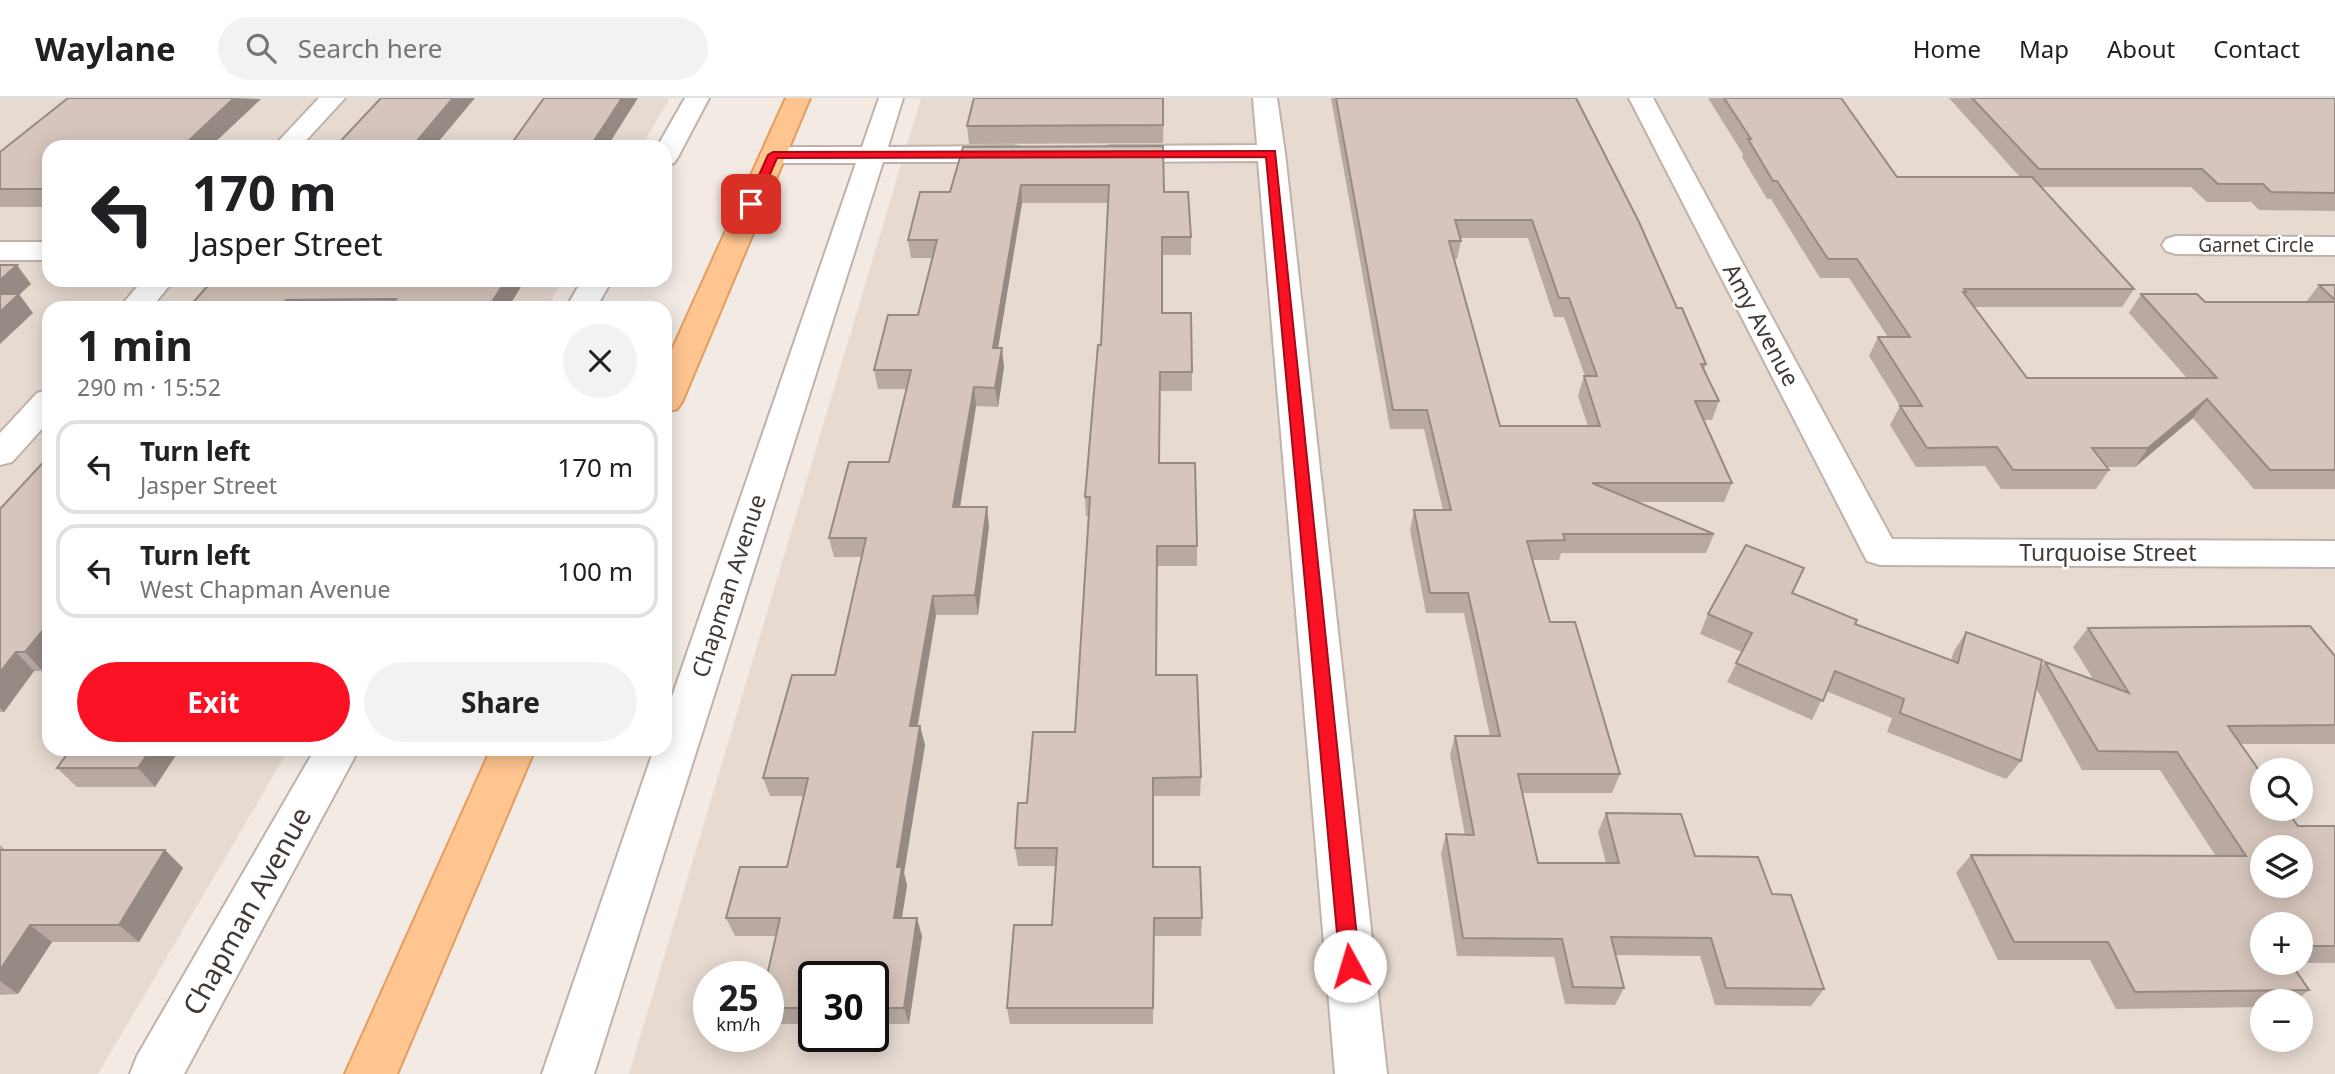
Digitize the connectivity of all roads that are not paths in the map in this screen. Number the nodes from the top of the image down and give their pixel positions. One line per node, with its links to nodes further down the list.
1 (334, 98): 7 (street)
2 (697, 98): 8 (street)
3 (798, 98): 12 (main road)
4 (891, 98): 13 (street, Chapman Avenue)
5 (1265, 98): 9 (street)
6 (1641, 98): 23 (street, Amy Avenue)
7 (293, 140)
8 (672, 144)
9 (1272, 153): 11 (street); 30 (street)
10 (1037, 154): 13 (street)
11 (1092, 154)
12 (773, 155): 13 (street); 20 (main road)
13 (872, 155): 29 (street, Chapman Avenue)
14 (2176, 245): 15 (street, Garnet Circle)
15 (2335, 246)
16 (0, 251): 17 (street)
17 (42, 251)
18 (153, 287): 19 (street)
19 (140, 301)
20 (672, 386)
21 (42, 408): 22 (street)
22 (0, 454)
23 (1880, 552): 24 (street, Turquoise Street)
24 (2335, 554)
25 (333, 756): 27 (street, Chapman Avenue)
26 (510, 756): 28 (main road)
27 (156, 1074)
28 (371, 1074)
29 (568, 1074)
30 (1360, 1074)

